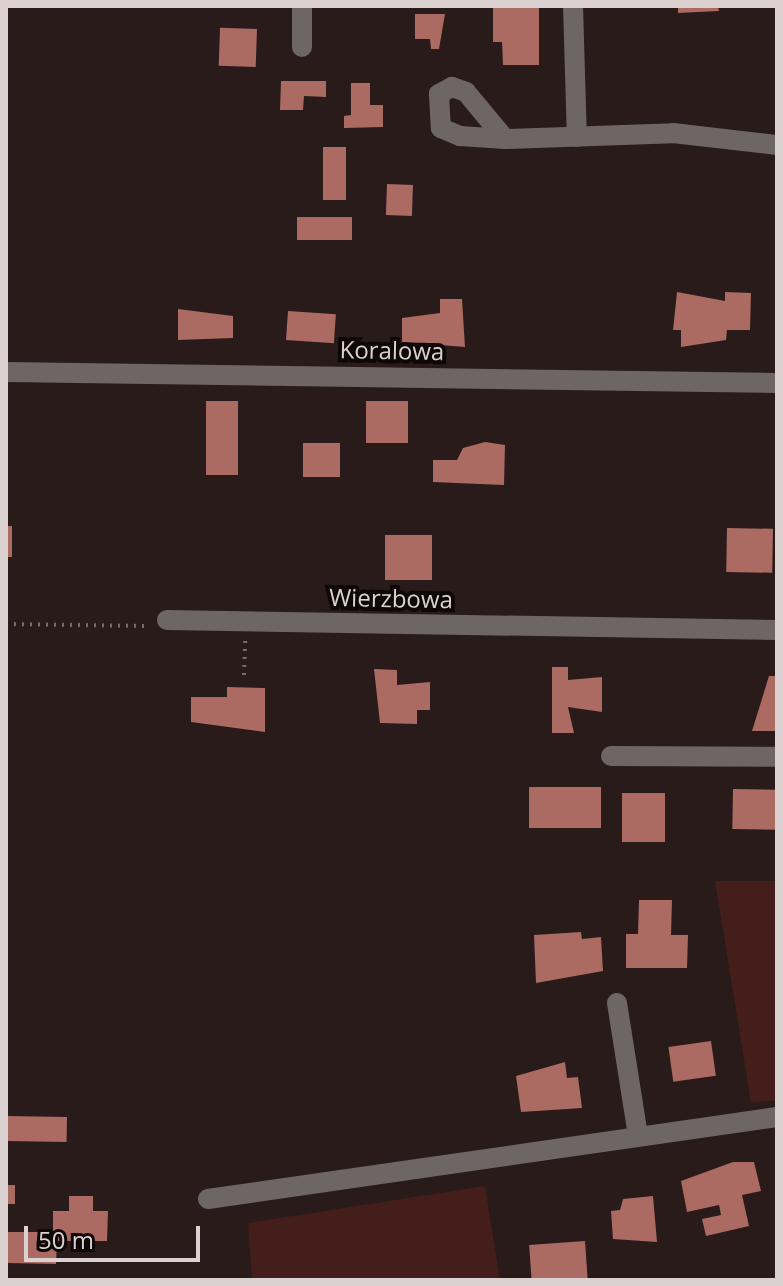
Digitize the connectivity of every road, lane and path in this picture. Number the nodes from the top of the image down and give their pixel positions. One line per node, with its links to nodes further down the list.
1 (302, 6): 3 (street)
2 (573, 6): 4 (street)
3 (302, 47)
4 (577, 137): 5 (street); 6 (street)
5 (505, 139)
6 (777, 145)
7 (6, 372): 8 (street, Koralowa)
8 (777, 383)
9 (167, 620): 10 (street, Wierzbowa); 11 (path)
10 (245, 622): 12 (street, Wierzbowa); 13 (path)
11 (6, 624)
12 (777, 630)
13 (244, 675)
14 (611, 756): 15 (street)
15 (777, 757)
16 (617, 1003): 18 (street)
17 (777, 1117): 18 (street)
18 (638, 1136): 19 (street)
19 (208, 1199)

